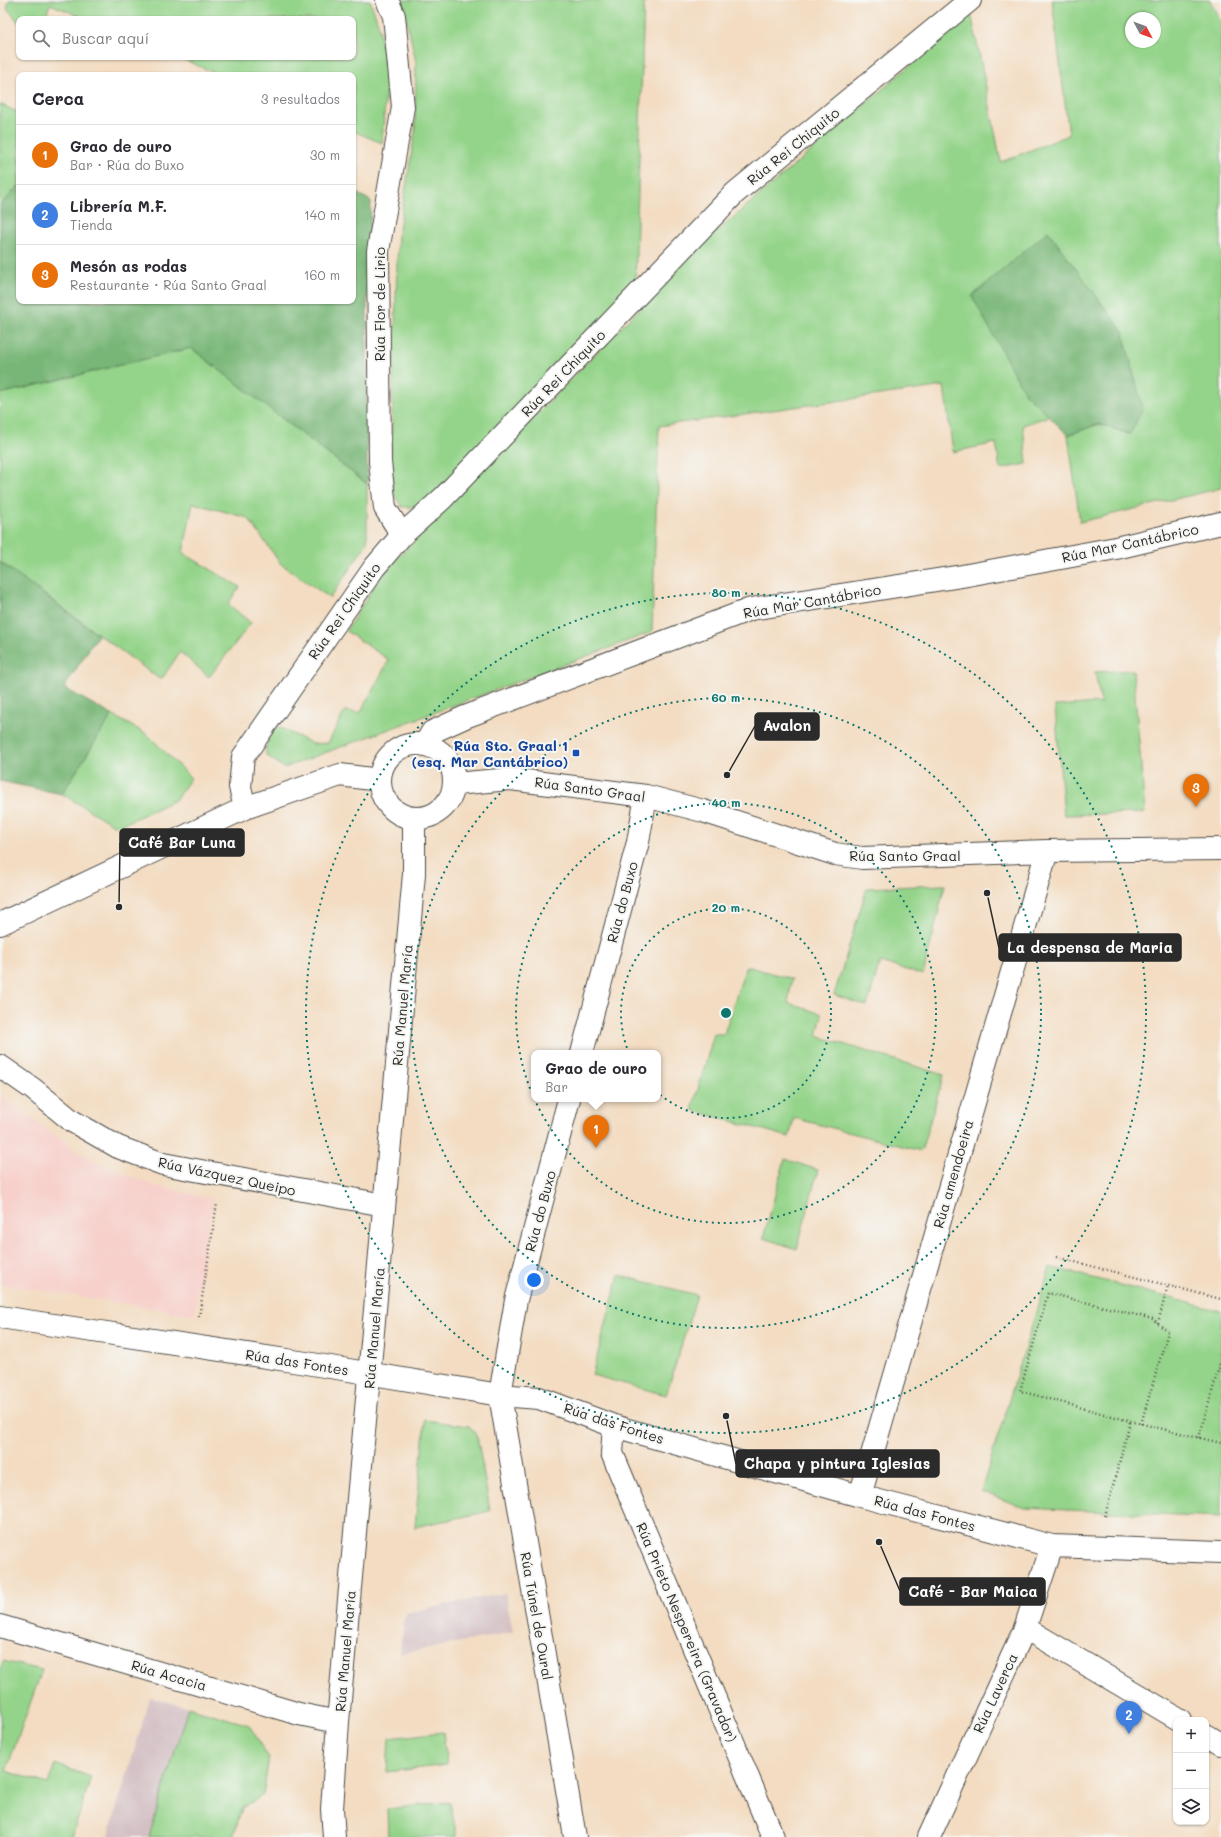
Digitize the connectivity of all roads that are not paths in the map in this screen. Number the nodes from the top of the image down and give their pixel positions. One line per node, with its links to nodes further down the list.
1 (387, 0): 4 (street, Rúa Flor de Lirio)
2 (970, 0): 4 (street, Rúa Rei Chiquito)
3 (1221, 523): 5 (street, Rúa Mar Cantábrico)
4 (402, 535): 9 (street, Rúa Rei Chiquito)
5 (425, 744): 6 (street); 7 (street)
6 (379, 780): 9 (street); 10 (street)
7 (455, 784): 8 (street, Rúa Santo Graal); 10 (street)
8 (646, 796): 12 (street, Rúa Santo Graal); 14 (street, Rúa do Buxo)
9 (245, 808): 13 (street)
10 (414, 819): 17 (street, Rúa Manuel María)
11 (1221, 849): 12 (street, Rúa Santo Graal)
12 (1047, 851): 22 (street, Rúa amendoeira)
13 (0, 924)
14 (583, 1050)
15 (0, 1066): 17 (street, Rúa Vázquez Queipo)
16 (568, 1102): 20 (street, Rúa do Buxo)
17 (384, 1204): 19 (street, Rúa Manuel María)
18 (0, 1317): 19 (street, Rúa das Fontes)
19 (370, 1373): 20 (street, Rúa das Fontes); 28 (street, Rúa Manuel María)
20 (500, 1395): 21 (street, Rúa das Fontes); 32 (street, Rúa Túnel de Oural)
21 (614, 1426): 22 (street, Rúa das Fontes); 33 (street, Rúa Prieto Nespereira (Gravador))
22 (860, 1496): 23 (street, Rúa das Fontes)
23 (1052, 1546): 24 (street, Rúa das Fontes); 26 (street, Rúa Laverca)
24 (1221, 1552)
25 (0, 1626): 28 (street, Rúa Acacia)
26 (1025, 1628): 27 (street); 34 (street, Rúa Laverca)
27 (1175, 1717)
28 (338, 1722): 31 (street, Rúa Manuel María)
29 (1209, 1737): 30 (street)
30 (1221, 1744)
31 (334, 1837)
32 (575, 1837)
33 (773, 1837)
34 (930, 1837)

